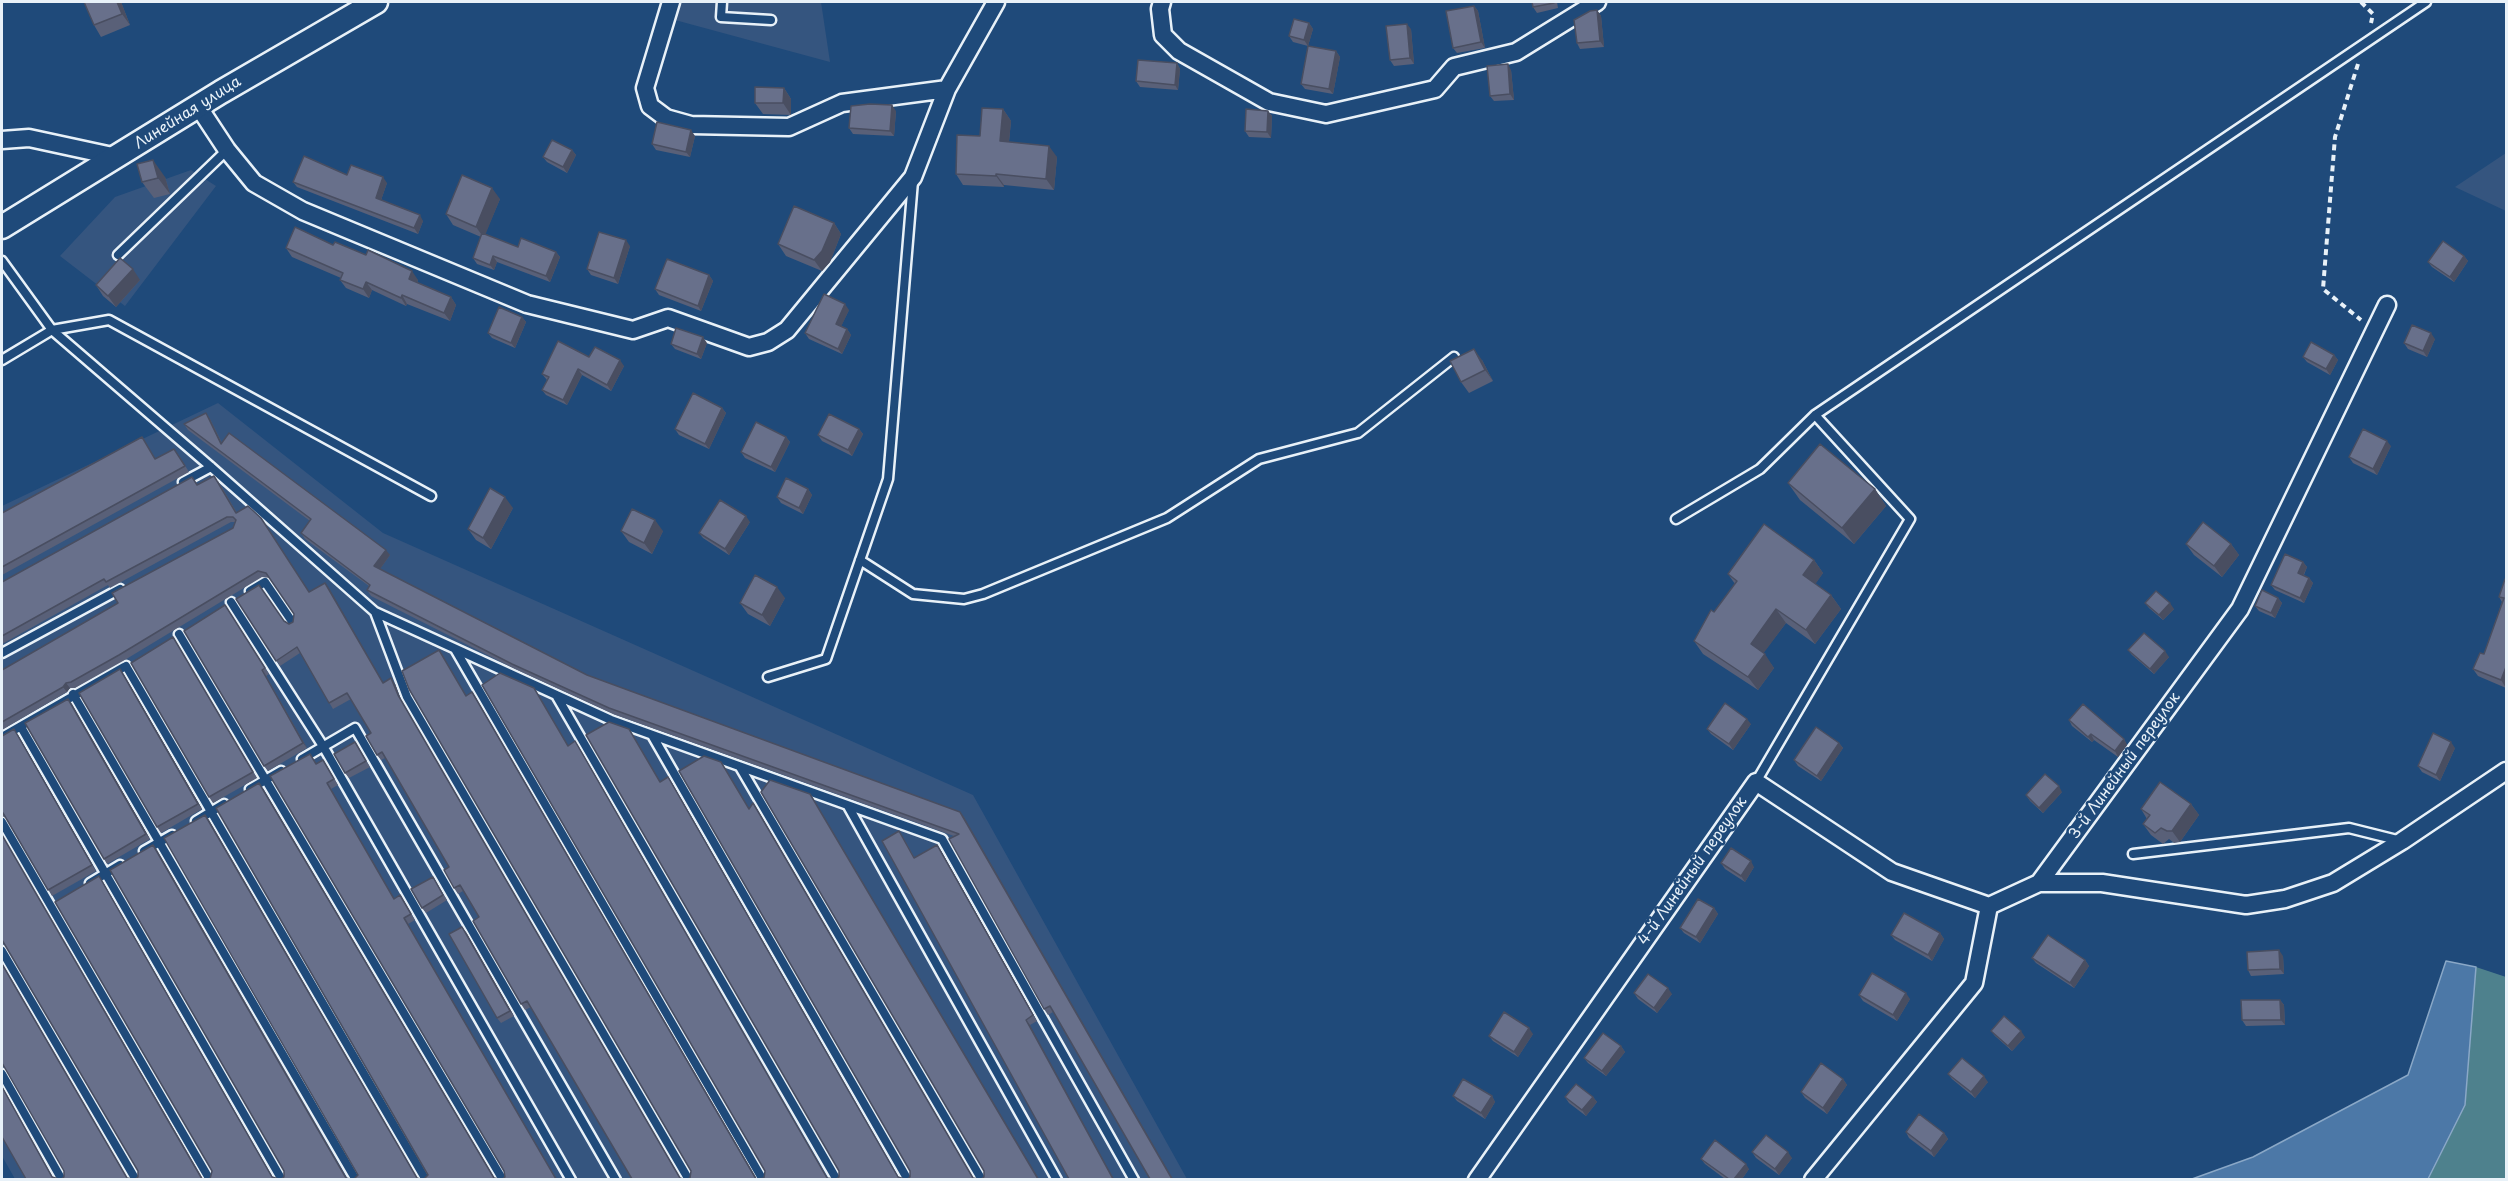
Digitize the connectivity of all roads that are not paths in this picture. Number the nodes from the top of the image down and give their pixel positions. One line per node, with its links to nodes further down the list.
1 (376, 2): 10 (street, Линейная улица)
2 (671, 2): 9 (street)
3 (722, 2): 8 (lane)
4 (996, 2): 9 (street)
5 (1162, 2): 6 (street)
6 (1597, 2)
7 (2426, 2): 22 (lane)
8 (771, 20)
9 (947, 89): 14 (street)
10 (198, 106): 12 (street); 13 (street, Линейная улица)
11 (2, 140): 13 (street)
12 (227, 150): 14 (street); 16 (lane)
13 (117, 158): 15 (street, Линейная улица)
14 (913, 177): 27 (lane)
15 (2, 227)
16 (118, 255)
17 (2, 261): 19 (lane)
18 (2387, 305): 64 (street, 3-й Линейный переулок)
19 (52, 330): 21 (lane); 23 (lane); 25 (lane)
20 (1454, 357): 27 (lane)
21 (2, 360)
22 (1815, 415): 26 (lane); 52 (lane)
23 (211, 467): 24 (lane); 31 (lane)
24 (169, 490)
25 (431, 496)
26 (1676, 519)
27 (860, 560): 40 (lane)
28 (133, 582): 37 (lane)
29 (231, 602): 30 (lane); 32 (lane); 46 (lane)
30 (223, 607)
31 (375, 612): 36 (lane); 80 (lane)
32 (293, 623)
33 (188, 628): 34 (lane)
34 (179, 634): 35 (lane); 51 (lane)
35 (170, 639)
36 (455, 649): 42 (lane); 81 (lane)
37 (2, 653)
38 (135, 661): 39 (lane)
39 (126, 666): 41 (lane); 56 (lane)
40 (768, 678)
41 (73, 694): 43 (lane); 61 (lane)
42 (556, 695): 44 (lane); 82 (lane)
43 (21, 727): 45 (lane); 63 (lane)
44 (652, 735): 48 (lane); 83 (lane)
45 (2, 737)
46 (323, 746): 47 (lane); 78 (lane); 79 (lane)
47 (294, 763)
48 (740, 766): 55 (lane); 84 (lane)
49 (285, 769): 51 (lane)
50 (2506, 771): 60 (street)
51 (266, 780): 53 (lane); 77 (lane)
52 (1756, 782): 68 (street, 4-й Линейный переулок); 87 (street, 4-й Линейный переулок)
53 (238, 796)
54 (229, 801): 56 (lane)
55 (848, 806): 85 (lane); 86 (lane)
56 (211, 812): 58 (lane); 76 (lane)
57 (2, 822): 67 (lane)
58 (190, 824)
59 (180, 830): 61 (lane)
60 (2402, 841): 62 (lane); 64 (street)
61 (159, 842): 63 (lane); 75 (lane)
62 (2133, 854)
63 (105, 873): 65 (lane); 74 (lane)
64 (2039, 883): 68 (street, 3-й Линейный переулок)
65 (78, 889)
66 (59, 900): 67 (lane)
67 (50, 905): 73 (lane)
68 (1989, 906): 88 (street)
69 (2, 951): 72 (lane)
70 (2, 1074): 71 (lane)
71 (62, 1179)
72 (136, 1179)
73 (210, 1179)
74 (282, 1179)
75 (356, 1179)
76 (426, 1179)
77 (503, 1179)
78 (571, 1179)
79 (616, 1179)
80 (689, 1179)
81 (763, 1179)
82 (837, 1179)
83 (908, 1179)
84 (982, 1179)
85 (1057, 1179)
86 (1134, 1179)
87 (1477, 1179)
88 (1814, 1179)

